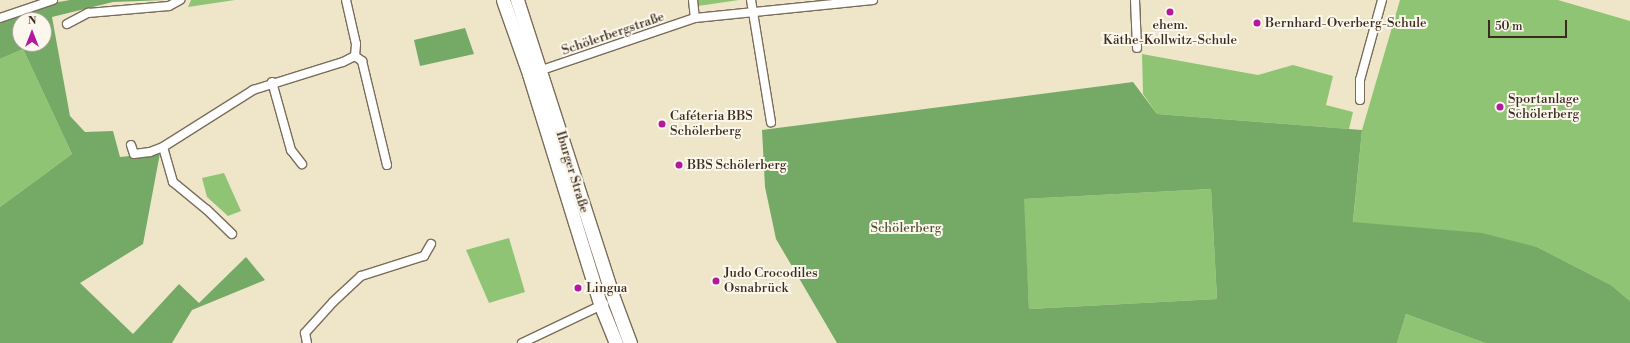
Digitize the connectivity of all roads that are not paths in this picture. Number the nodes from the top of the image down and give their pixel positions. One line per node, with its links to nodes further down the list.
1 (53, 0): 12 (street)
2 (180, 0): 14 (street)
3 (346, 0): 16 (street)
4 (503, 0): 17 (main road, Iburger Straße)
5 (517, 0): 17 (main road, Iburger Straße)
6 (693, 0): 13 (street)
7 (751, 0): 11 (street)
8 (873, 0): 11 (street, Schölerbergstraße)
9 (1135, 0): 15 (street)
10 (1382, 0): 19 (street)
11 (752, 12): 13 (street, Schölerbergstraße); 20 (street)
12 (0, 18)
13 (694, 18): 17 (street, Schölerbergstraße)
14 (67, 24)
15 (1137, 48)
16 (355, 56): 18 (street); 24 (street)
17 (536, 72): 27 (main road, Iburger Straße); 28 (main road, Iburger Straße)
18 (272, 82): 22 (street); 23 (street)
19 (1360, 100)
20 (771, 122)
21 (131, 146): 22 (street)
22 (163, 147): 25 (street)
23 (302, 164)
24 (387, 165)
25 (232, 234)
26 (432, 244): 29 (street)
27 (614, 300): 28 (street); 32 (main road, Iburger Straße)
28 (601, 306): 30 (street); 31 (main road, Iburger Straße)
29 (307, 343)
30 (522, 343)
31 (616, 343)
32 (630, 343)

